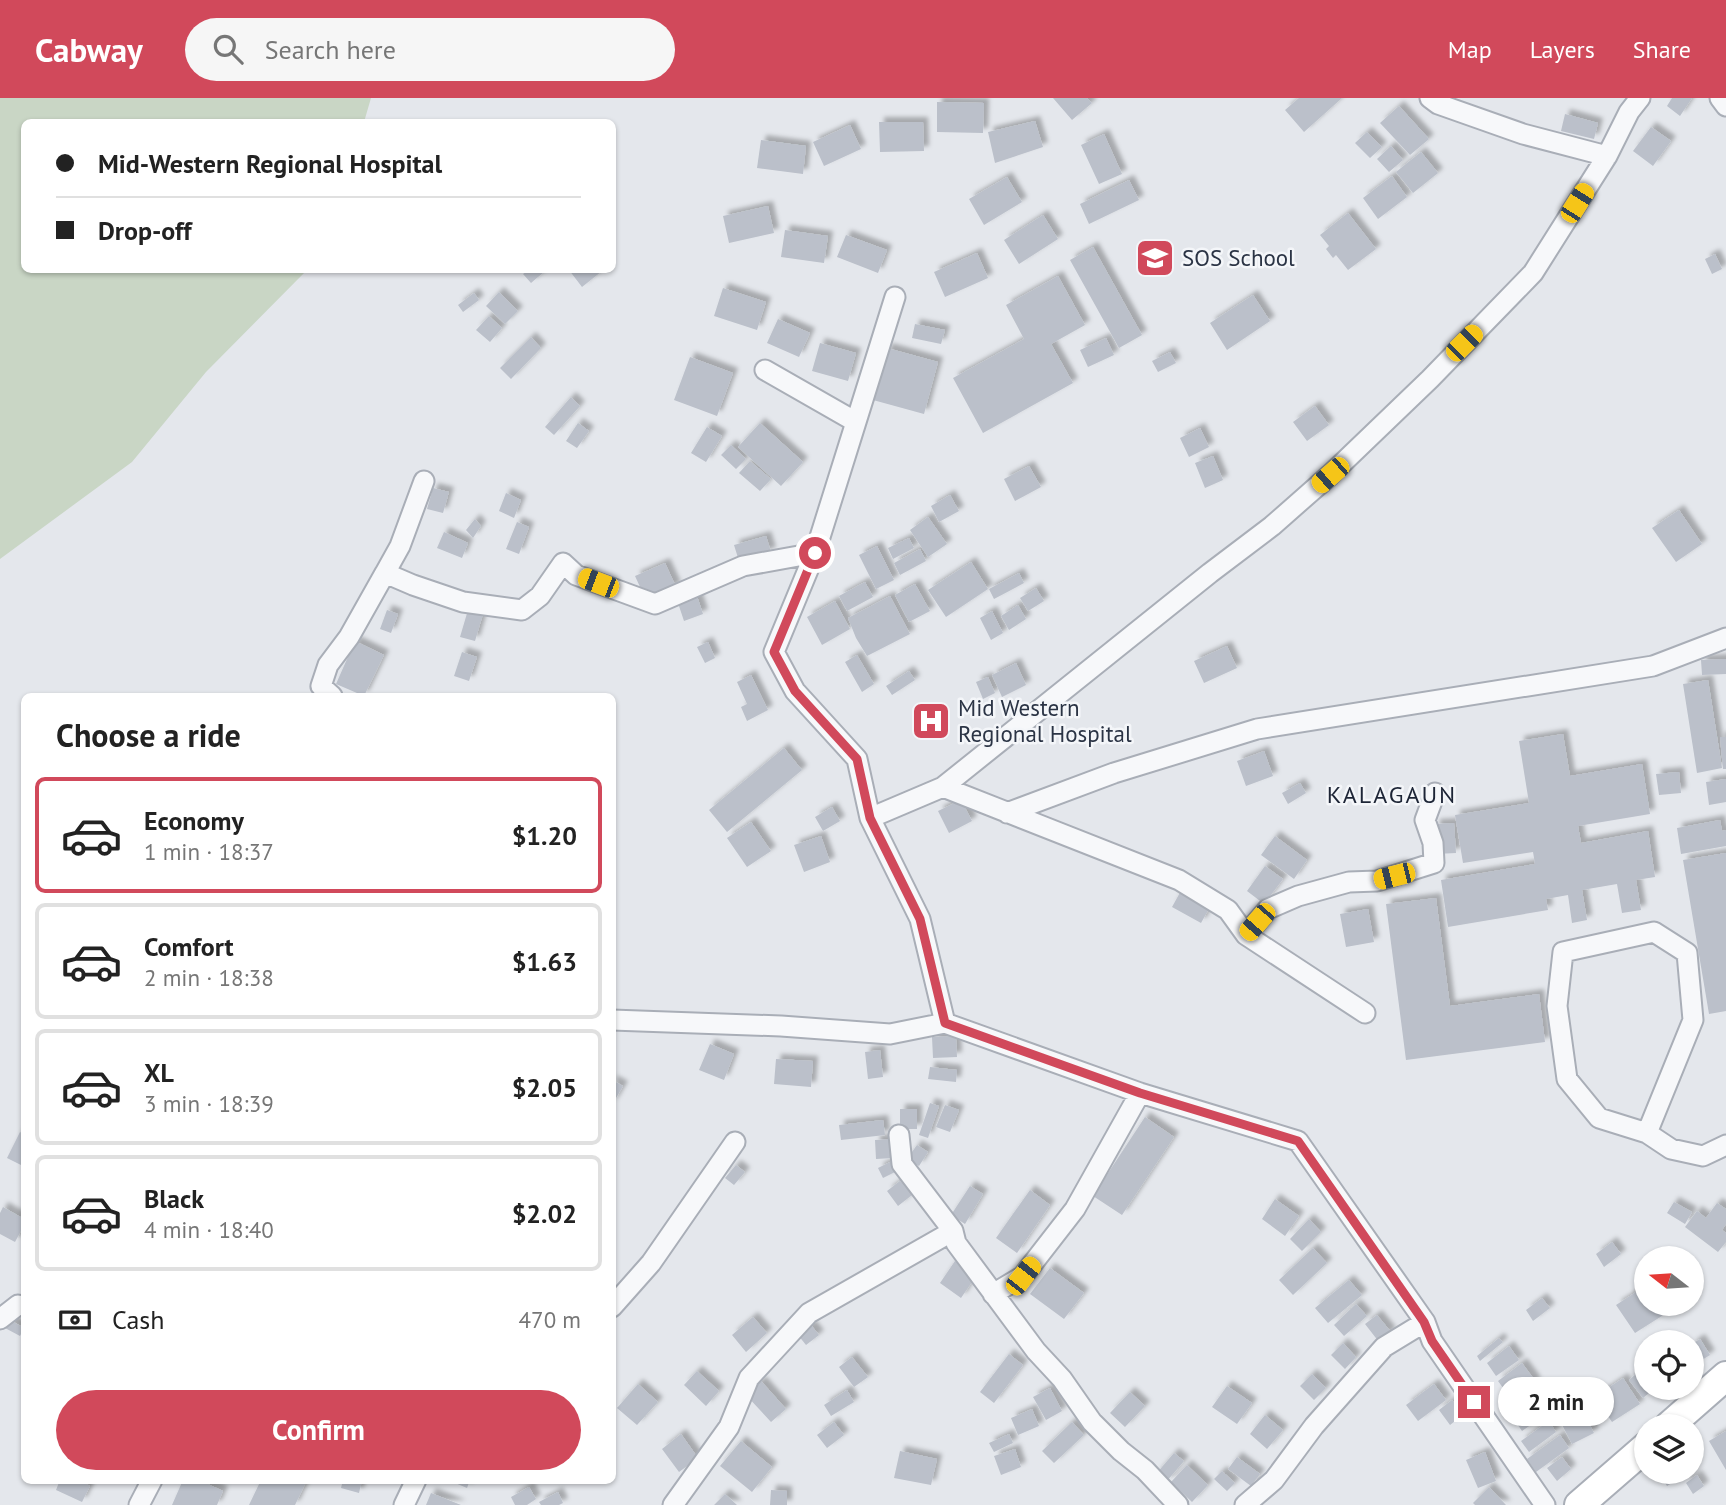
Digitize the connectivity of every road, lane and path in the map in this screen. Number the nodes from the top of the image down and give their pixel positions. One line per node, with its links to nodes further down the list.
1 (1430, 98): 5 (street)
2 (1640, 98): 5 (street)
3 (1720, 98): 4 (street)
4 (1726, 106)
5 (1607, 156): 14 (street)
6 (895, 297): 8 (street)
7 (765, 370): 8 (street)
8 (856, 422): 10 (street)
9 (424, 481): 11 (street)
10 (815, 553): 11 (street); 17 (street)
11 (385, 573): 13 (street)
12 (1726, 638): 16 (street)
13 (329, 693)
14 (943, 787): 16 (street); 17 (street)
15 (1435, 793): 18 (street)
16 (1007, 813): 18 (street)
17 (870, 818): 21 (street)
18 (1246, 935): 19 (street)
19 (1365, 1013)
20 (616, 1020): 21 (street)
21 (945, 1023): 22 (street)
22 (1140, 1093): 28 (street); 32 (street)
23 (1647, 1133): 23 (street); 26 (street)
24 (899, 1135): 27 (street)
25 (735, 1142): 29 (street)
26 (1726, 1145)
27 (953, 1231): 28 (street); 40 (street)
28 (993, 1294): 41 (street)
29 (616, 1302)
30 (21, 1306): 31 (street)
31 (0, 1319)
32 (1424, 1322): 42 (street); 43 (street)
33 (1726, 1376): 34 (main road)
34 (1683, 1414)
35 (1634, 1457): 44 (main road)
36 (150, 1484): 38 (street)
37 (414, 1484): 39 (street)
38 (139, 1505)
39 (404, 1505)
40 (673, 1505)
41 (1178, 1505)
42 (1245, 1505)
43 (1545, 1505)
44 (1579, 1505)

